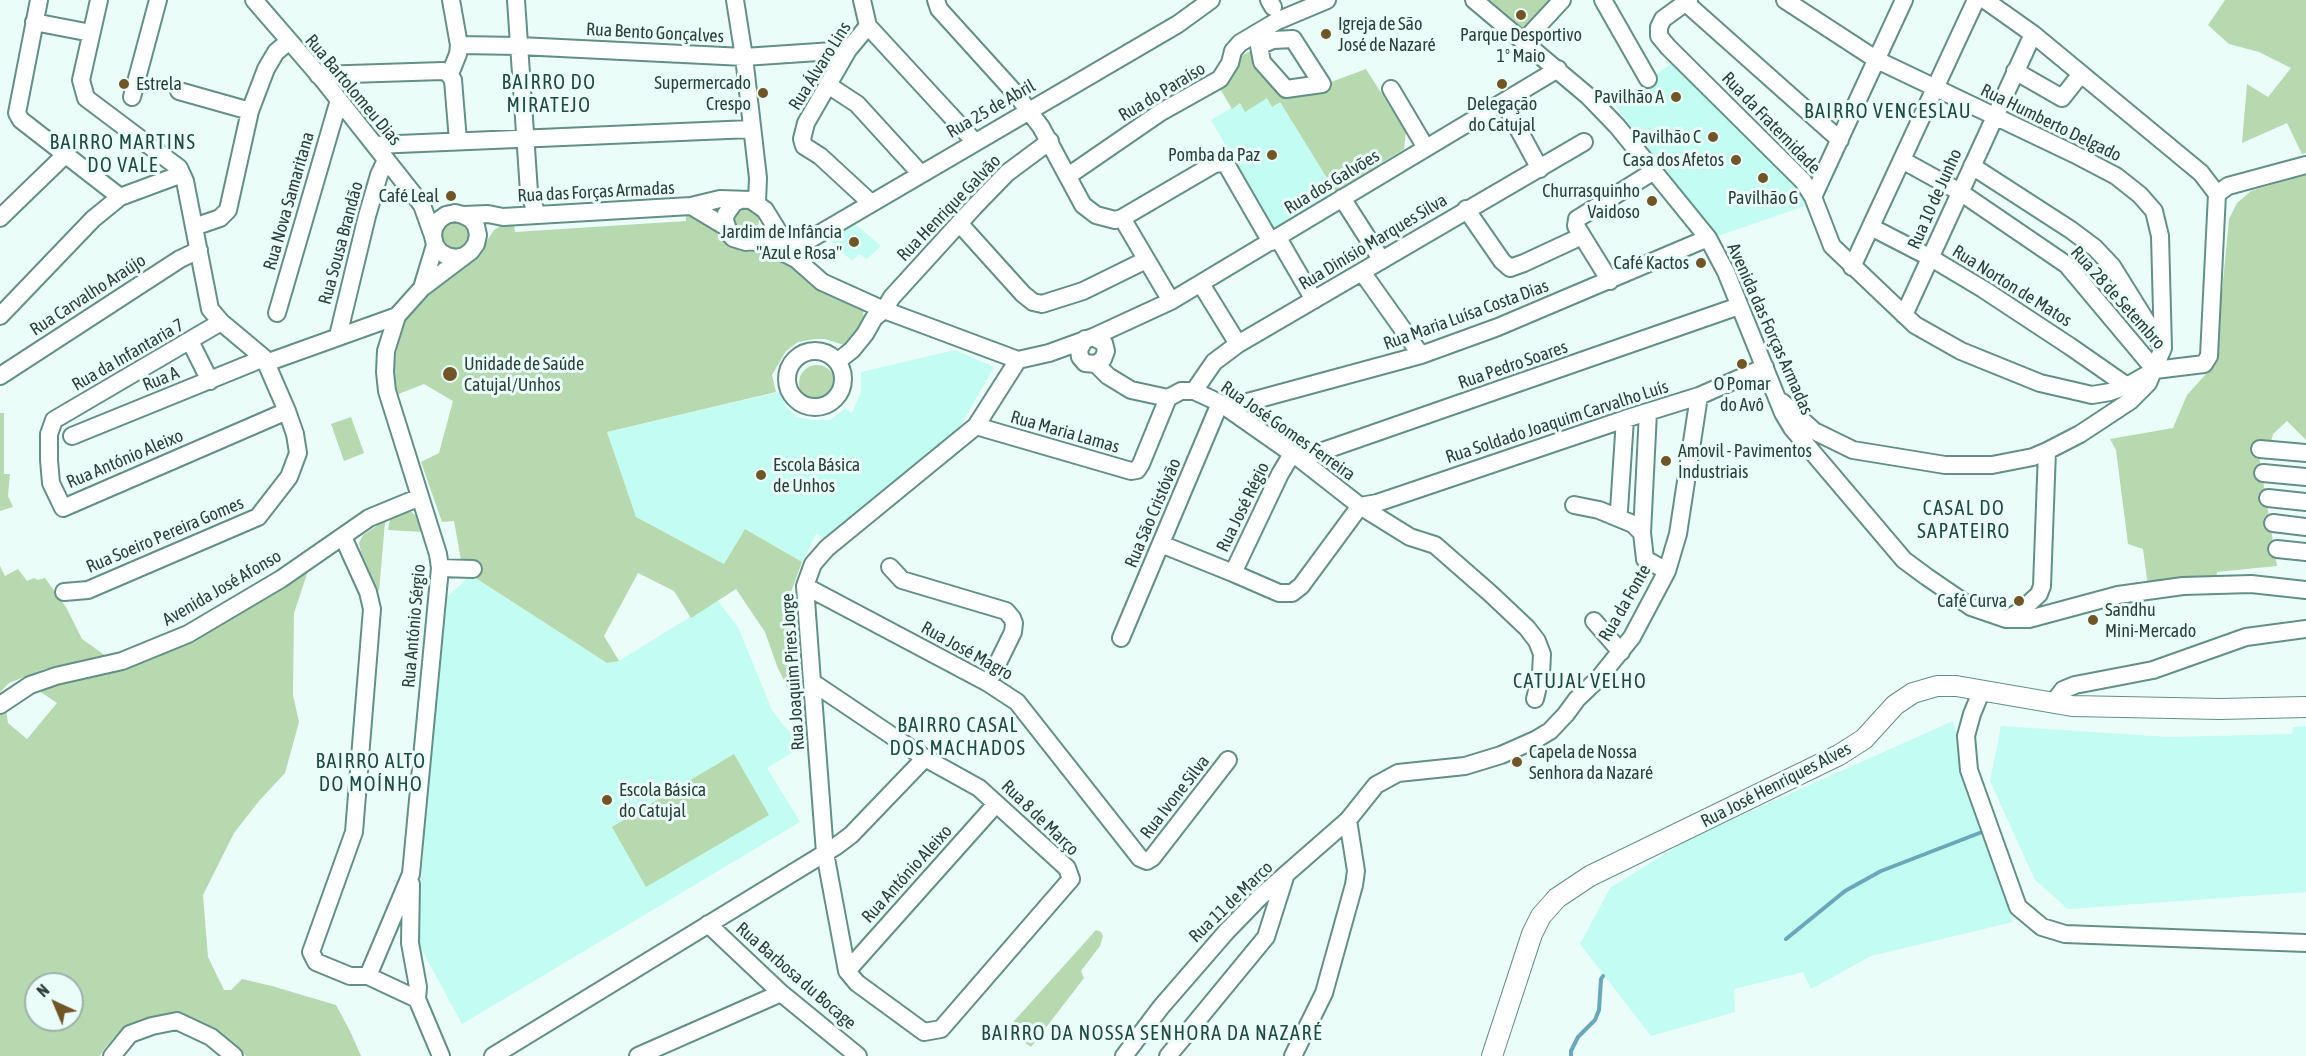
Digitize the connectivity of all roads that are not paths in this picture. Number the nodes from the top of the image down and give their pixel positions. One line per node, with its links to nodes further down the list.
1 (39, 0): 20 (street)
2 (99, 0): 22 (street)
3 (158, 0): 41 (street)
4 (451, 0): 26 (street)
5 (516, 0): 27 (street)
6 (735, 0): 29 (street)
7 (862, 0): 21 (street)
8 (936, 0): 43 (street)
9 (1211, 0): 43 (street, Rua 25 de Abril)
10 (1327, 0): 65 (street, Rua do Paraíso)
11 (1474, 0): 24 (street, Avenida das Forças Armadas)
12 (1562, 0): 24 (street)
13 (1603, 0): 36 (street)
14 (1785, 0): 30 (street, Rua Humberto Delgado)
15 (1904, 0): 30 (street)
16 (1976, 0): 38 (street)
17 (1985, 0): 23 (street)
18 (260, 2): 25 (street, Rua Bartolomeu Dias)
19 (1688, 2): 49 (street); 69 (street, Rua da Fraternidade)
20 (34, 22): 22 (street); 56 (street)
21 (868, 26): 28 (street, Rua Álvaro Lins); 51 (street)
22 (92, 33): 64 (street)
23 (2033, 34): 32 (street, Rua 10 de Junho); 34 (street)
24 (1524, 41): 31 (street, Avenida das Forças Armadas)
25 (288, 42): 35 (street, Rua Bartolomeu Dias); 44 (street)
26 (459, 45): 27 (street, Rua Bento Gonçalves); 33 (street)
27 (520, 46): 29 (street, Rua Bento Gonçalves); 48 (street)
28 (848, 50): 29 (street, Rua Bento Gonçalves); 37 (street, Rua Álvaro Lins)
29 (744, 57): 47 (street)
30 (1877, 60): 38 (street, Rua Humberto Delgado); 49 (street)
31 (1558, 69): 55 (street, Rua dos Galvões); 62 (street, Avenida das Forças Armadas)
32 (2015, 71): 34 (street); 46 (street, Rua 10 de Junho)
33 (450, 74): 35 (street); 50 (street)
34 (2081, 74): 67 (street)
35 (318, 75): 42 (street, Rua Bartolomeu Dias)
36 (1648, 79)
37 (828, 85): 63 (street); 71 (street, Rua Álvaro Lins)
38 (1935, 88): 46 (street, Rua Humberto Delgado); 58 (street)
39 (1391, 89): 55 (street)
40 (179, 91): 44 (street)
41 (132, 97)
42 (339, 100): 54 (street, Rua Bartolomeu Dias); 106 (street, Rua Nova Samaritana)
43 (1028, 110): 51 (street, Rua 25 de Abril); 52 (street)
44 (250, 111): 83 (street)
45 (1509, 112): 61 (street)
46 (1994, 115): 60 (street, Rua 10 de Junho); 115 (street, Rua Humberto Delgado)
47 (751, 129): 48 (street); 74 (street)
48 (526, 137): 50 (street); 78 (street)
49 (1840, 140): 69 (street)
50 (459, 141): 54 (street)
51 (974, 141): 63 (street, Rua 25 de Abril)
52 (1050, 141): 65 (street); 82 (street, Rua Henrique Galvão)
53 (1584, 142): 61 (street, Rua Dinísio Marques Silva)
54 (375, 145): 57 (street, Rua Bartolomeu Dias)
55 (1426, 148): 70 (street, Rua dos Galvões)
56 (66, 154): 68 (street); 80 (street)
57 (386, 160): 72 (street, Rua Bartolomeu Dias); 111 (street, Rua Sousa Brandão)
58 (1902, 160): 66 (street, Rua 28 de Setembro); 85 (street)
59 (2306, 165): 67 (street)
60 (1972, 166): 66 (street, Rua 10 de Junho); 115 (street)
61 (1540, 169): 75 (street, Rua Dinísio Marques Silva)
62 (1654, 171): 86 (street); 87 (street, Avenida das Forças Armadas)
63 (920, 173): 71 (street, Rua 25 de Abril)
64 (182, 174): 68 (street); 83 (street)
65 (1068, 176): 81 (street)
66 (1960, 192): 94 (street, Rua 10 de Junho); 124 (street, Rua 28 de Setembro)
67 (2217, 194): 124 (street)
68 (120, 197): 108 (street)
69 (1813, 197): 97 (street, Rua da Fraternidade)
70 (1342, 198): 88 (street, Rua dos Galvões); 95 (street)
71 (871, 203): 93 (street, Rua 25 de Abril)
72 (422, 205): 76 (street, Rua Bartolomeu Dias); 89 (street, Rua Bartolomeu Dias)
73 (691, 206): 74 (street, Rua das Forças Armadas); 78 (street, Rua das Forças Armadas); 84 (street, Rua das Forças Armadas)
74 (755, 206): 84 (street); 90 (street); 93 (street)
75 (1466, 209): 86 (street); 95 (street, Rua Dinísio Marques Silva)
76 (446, 215): 77 (street); 89 (street)
77 (463, 215): 79 (street, Rua das Forças Armadas); 92 (street)
78 (537, 215): 79 (street, Rua das Forças Armadas)
79 (503, 217): 92 (street, Rua das Forças Armadas)
80 (0, 218)
81 (1122, 219): 88 (street); 96 (street)
82 (960, 223): 96 (street); 105 (street, Rua Henrique Galvão)
83 (194, 227): 91 (street)
84 (726, 227): 90 (street)
85 (1870, 227): 94 (street, Rua Norton de Matos); 97 (street)
86 (1582, 236): 99 (street)
87 (1707, 238): 99 (street, Rua Maria Luísa Costa Dias); 104 (street, Avenida das Forças Armadas)
88 (1274, 240): 100 (street, Rua dos Galvões); 102 (street)
89 (434, 241): 92 (street); 101 (street, Rua António Sérgio)
90 (752, 241): 93 (street)
91 (199, 250): 110 (street); 125 (street, Rua Carvalho Araújo)
92 (470, 250): 101 (street, Rua António Sérgio)
93 (793, 255): 105 (street)
94 (1931, 258): 107 (street, Rua 10 de Junho); 127 (street, Rua Norton de Matos)
95 (1381, 259): 98 (street, Rua Dinísio Marques Silva)
96 (1146, 260): 103 (street)
97 (1852, 267): 107 (street, Rua da Fraternidade)
98 (1362, 272): 102 (street, Rua Dinísio Marques Silva); 117 (street)
99 (1610, 281): 117 (street, Rua Maria Luísa Costa Dias)
100 (1201, 284): 103 (street, Rua dos Galvões); 114 (street)
101 (422, 288): 109 (street, Rua António Sérgio)
102 (1314, 300): 114 (street, Rua Dinísio Marques Silva)
103 (1171, 301): 113 (street, Rua dos Galvões)
104 (1739, 306): 123 (street, Avenida das Forças Armadas); 142 (street, Rua Pedro Soares)
105 (884, 310): 119 (street); 121 (street, Rua Henrique Galvão)
106 (277, 313)
107 (1904, 315): 127 (street, Rua da Fraternidade)
108 (0, 316)
109 (397, 316): 111 (street); 145 (street, Rua António Sérgio)
110 (221, 322): 112 (street, Rua da Infantaria 7); 120 (street)
111 (338, 336): 120 (street)
112 (190, 340): 126 (street); 136 (street, Rua da Infantaria 7)
113 (1095, 341): 116 (street); 118 (street); 122 (street)
114 (1238, 344): 128 (street, Rua Dinísio Marques Silva)
115 (2163, 348): 124 (street, Rua Humberto Delgado)
116 (1049, 353): 118 (street); 119 (street)
117 (1421, 355): 132 (street, Rua Maria Luísa Costa Dias)
118 (1080, 357): 122 (street, Rua José Gomes Ferreira)
119 (1018, 360): 137 (street, Rua Joaquim Pires Jorge)
120 (265, 361): 126 (street, Rua A); 133 (street, Rua Soeiro Pereira Gomes)
121 (837, 361)
122 (1096, 364): 130 (street, Rua José Gomes Ferreira)
123 (1765, 367): 129 (street, Rua Soldado Joaquim Carvalho Luís); 131 (street, Avenida das Forças Armadas)
124 (2155, 370): 127 (street, Rua da Fraternidade); 140 (street, Rua 28 de Setembro)
125 (0, 376)
126 (210, 381): 138 (street, Rua A)
127 (2127, 386)
128 (1194, 391): 130 (street, Rua José Gomes Ferreira); 132 (street, Rua José Gomes Ferreira)
129 (1699, 396): 134 (street, Rua Soldado Joaquim Carvalho Luís); 161 (street, Rua da Fonte)
130 (1168, 398): 137 (street, Rua Maria Lamas)
131 (1778, 398): 140 (street, Rua 28 de Setembro); 166 (street, Avenida das Forças Armadas)
132 (1227, 407): 142 (street, Rua José Gomes Ferreira); 155 (street, Rua São Cristóvão)
133 (287, 411): 136 (street, Rua António Aleixo); 165 (street, Rua Soeiro Pereira Gomes)
134 (1648, 412): 135 (street, Rua Soldado Joaquim Carvalho Luís); 153 (street)
135 (1625, 419): 149 (street, Rua Soldado Joaquim Carvalho Luís); 150 (street)
136 (54, 420)
137 (976, 426): 163 (street, Rua Joaquim Pires Jorge)
138 (72, 436)
139 (2260, 449): 141 (street)
140 (2047, 451): 166 (street)
141 (2306, 453)
142 (1296, 456): 149 (street, Rua José Gomes Ferreira); 162 (street, Rua José Régio)
143 (2263, 473): 144 (street)
144 (2306, 477)
145 (420, 497): 154 (street, Avenida José Afonso); 159 (street, Rua António Sérgio)
146 (2268, 498): 147 (street)
147 (2306, 502)
148 (1574, 505): 150 (street)
149 (1360, 506): 162 (street); 174 (street, Rua José Gomes Ferreira)
150 (1617, 517): 153 (street)
151 (2273, 523): 152 (street)
152 (2306, 526)
153 (1642, 533): 161 (street)
154 (343, 537): 176 (street, Avenida José Afonso); 190 (street)
155 (1161, 544): 162 (street, Rua José Régio); 169 (street, Rua São Cristóvão)
156 (2277, 549): 157 (street)
157 (2306, 552)
158 (890, 567): 172 (street)
159 (440, 568): 160 (street); 185 (street, Rua António Sérgio)
160 (473, 569)
161 (1667, 571): 170 (street, Rua da Fonte)
162 (1233, 573)
163 (805, 586): 171 (street, Rua Joaquim Pires Jorge); 172 (street, Rua José Magro)
164 (2306, 590): 166 (street, Avenida das Forças Armadas)
165 (64, 592)
166 (2006, 619)
167 (1594, 621): 170 (street)
168 (2306, 628): 175 (street)
169 (1120, 638)
170 (1621, 652): 180 (street, Rua da Fonte)
171 (812, 682): 178 (street, Rua 8 de Março); 183 (street, Rua Joaquim Pires Jorge)
172 (988, 683): 184 (street, Rua José Magro)
173 (1983, 690): 175 (main road, Rua José Henriques Alves); 188 (street); 202 (main road, Rua José Henriques Alves)
174 (1535, 699)
175 (2053, 703): 177 (main road, Rua José Henriques Alves)
176 (0, 705)
177 (2306, 707)
178 (925, 758): 181 (street, Rua 8 de Março); 183 (street)
179 (1228, 760): 184 (street, Rua Ivone Silva)
180 (1376, 785): 182 (street, Rua 11 de Marco)
181 (996, 804): 189 (street, Rua António Aleixo); 189 (street, Rua 8 de Março)
182 (1348, 820): 186 (street, Rua 11 de Marco); 201 (street)
183 (825, 853): 187 (street); 189 (street, Rua Joaquim Pires Jorge)
184 (1152, 858)
185 (411, 874): 190 (street, Rua António Sérgio); 192 (street)
186 (1285, 877): 199 (street, Rua 11 de Marco); 200 (street)
187 (708, 924): 191 (street, Rua Barbosa du Bocage); 196 (street)
188 (2306, 943)
189 (847, 971)
190 (368, 976): 192 (street)
191 (781, 993): 197 (street); 198 (street, Rua Barbosa du Bocage)
192 (417, 999): 195 (street)
193 (112, 1056): 194 (street)
194 (234, 1056)
195 (441, 1056)
196 (493, 1056)
197 (638, 1056)
198 (858, 1056)
199 (1124, 1056)
200 (1168, 1056)
201 (1293, 1056)
202 (1492, 1056)

